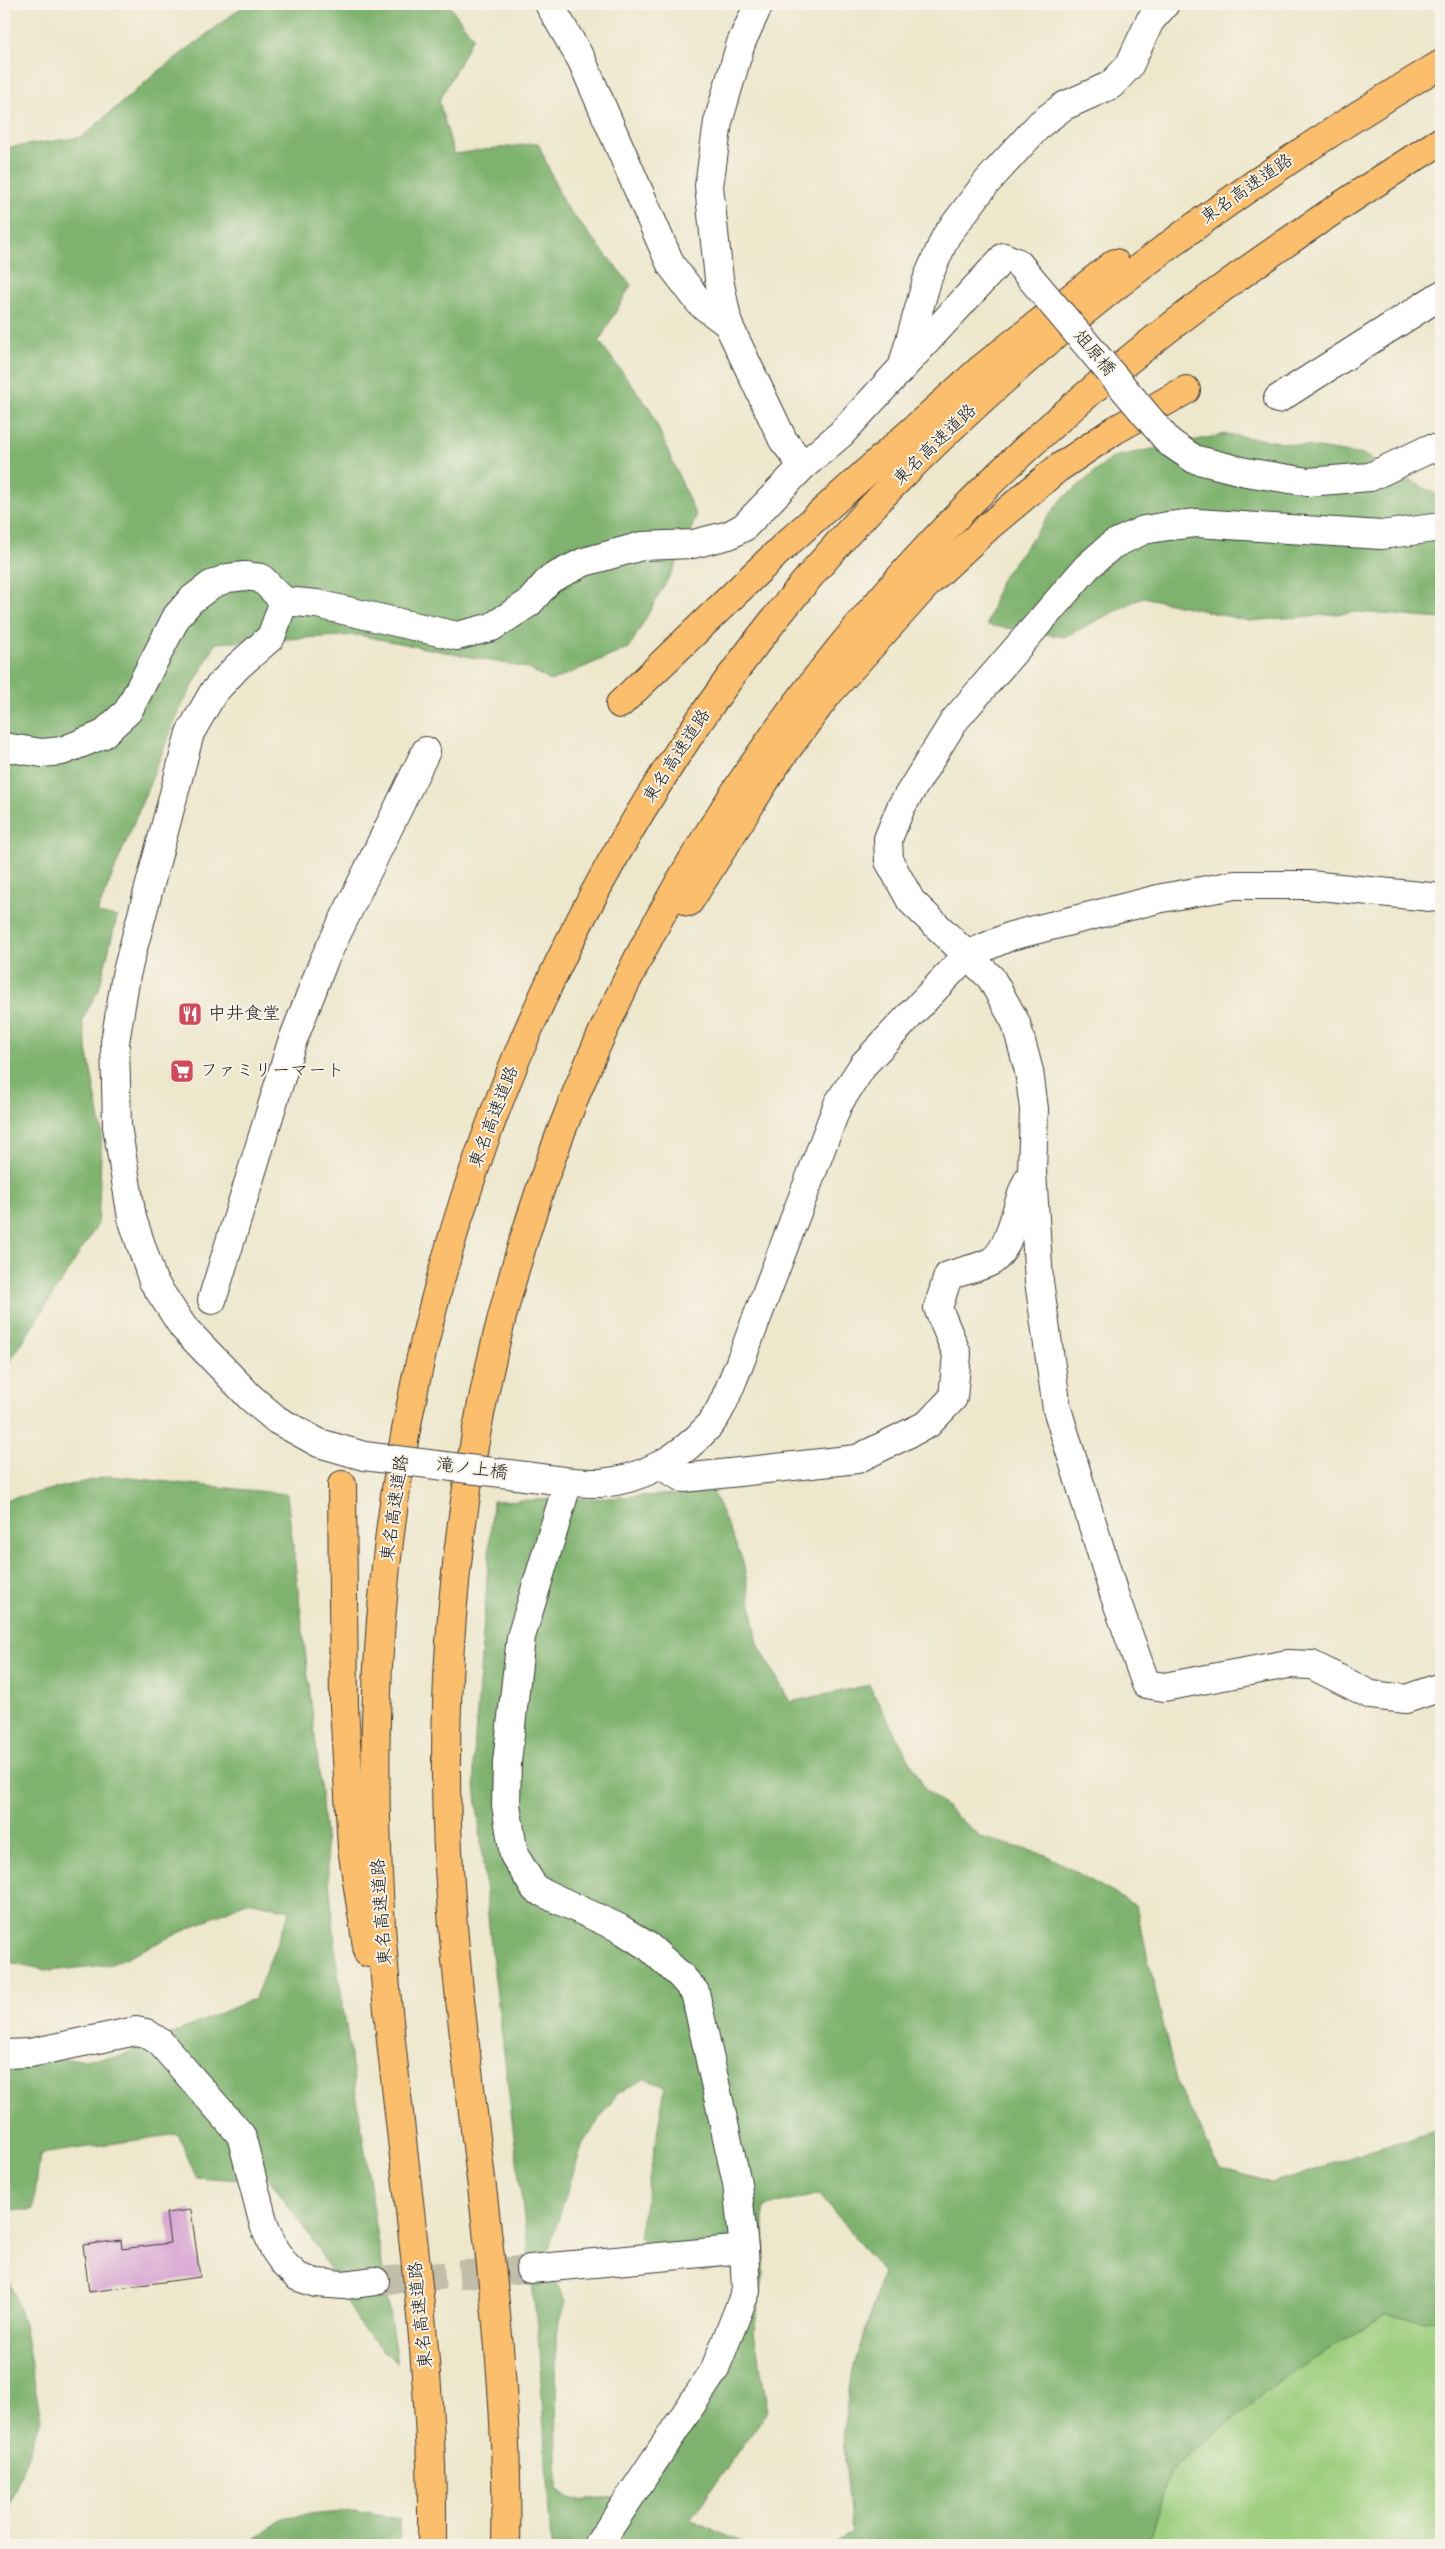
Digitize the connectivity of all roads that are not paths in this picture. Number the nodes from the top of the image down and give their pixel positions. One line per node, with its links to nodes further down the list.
1 (549, 4): 7 (street)
2 (759, 4): 7 (street)
3 (1165, 4): 8 (street)
4 (1441, 64): 15 (highway); 28 (highway, 東名高速道路)
5 (1441, 141): 20 (highway)
6 (1441, 295): 10 (street)
7 (728, 324): 12 (street)
8 (904, 363): 11 (street, 俎原橋, bridge); 12 (street)
9 (1186, 390): 20 (highway)
10 (1278, 399)
11 (1441, 450)
12 (803, 466): 14 (street)
13 (1441, 527): 19 (street)
14 (284, 601): 16 (street); 24 (street, 滝ノ上橋, bridge)
15 (620, 704)
16 (4, 747)
17 (426, 751): 22 (street)
18 (1441, 898): 19 (street)
19 (967, 955): 21 (street); 23 (street)
20 (547, 1170): 33 (highway)
21 (1032, 1172): 23 (street); 26 (street)
22 (212, 1300)
23 (662, 1466): 24 (street, 滝ノ上橋)
24 (568, 1482): 29 (street)
25 (342, 1485): 28 (highway)
26 (1441, 1687)
27 (4, 2054): 31 (street)
28 (394, 2064): 32 (highway, 東名高速道路)
29 (744, 2249): 30 (street); 34 (street)
30 (530, 2269)
31 (375, 2281)
32 (432, 2545)
33 (506, 2545)
34 (598, 2545)

